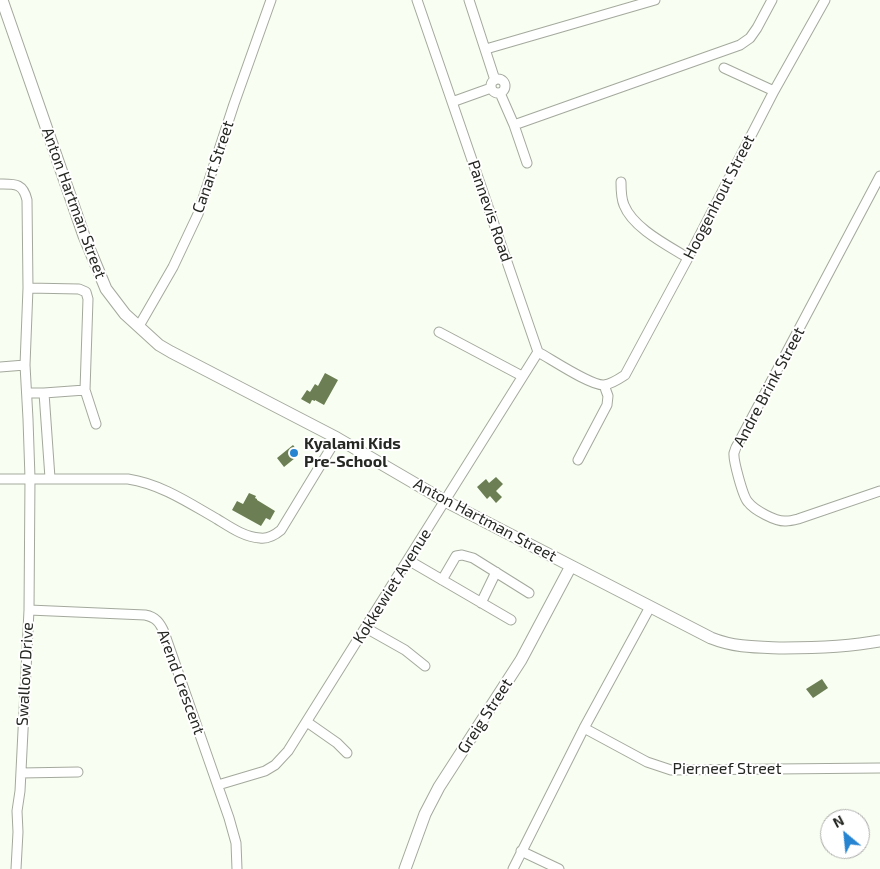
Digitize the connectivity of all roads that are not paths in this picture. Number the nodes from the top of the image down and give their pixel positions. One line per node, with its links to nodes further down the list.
1 (2, 0): 21 (street, Anton Hartman Street)
2 (271, 0): 21 (street, Canart Street)
3 (417, 0): 13 (street, Pannevis Road)
4 (469, 0): 8 (street)
5 (655, 0): 8 (street)
6 (772, 0): 14 (street)
7 (825, 0): 11 (street, Hoogenhout Street)
8 (486, 49): 10 (street)
9 (724, 68): 11 (street)
10 (493, 84): 12 (street); 12 (street); 13 (street)
11 (774, 91): 19 (street, Hoogenhout Street)
12 (500, 93): 14 (street)
13 (452, 102): 23 (street, Pannevis Road)
14 (514, 125): 15 (street)
15 (527, 163)
16 (880, 176): 37 (street, Andre Brink Street)
17 (621, 182): 19 (street)
18 (0, 184): 20 (street, Swallow Drive)
19 (688, 258): 27 (street, Hoogenhout Street)
20 (28, 288): 24 (street, Swallow Drive); 28 (street)
21 (139, 326): 32 (street, Anton Hartman Street)
22 (439, 332): 26 (street)
23 (538, 352): 26 (street, Kokkewiet Avenue); 27 (street)
24 (25, 365): 25 (street); 29 (street, Swallow Drive)
25 (0, 367)
26 (522, 376): 38 (street, Kokkewiet Avenue)
27 (604, 385): 33 (street)
28 (85, 390): 30 (street); 31 (street)
29 (27, 393): 30 (street); 34 (street, Swallow Drive)
30 (44, 394): 35 (street)
31 (96, 424)
32 (337, 438): 35 (street); 38 (street, Anton Hartman Street)
33 (578, 460)
34 (30, 478): 35 (street); 36 (street); 46 (street, Swallow Drive)
35 (50, 478)
36 (0, 479)
37 (880, 491)
38 (445, 501): 39 (street, Kokkewiet Avenue); 40 (street, Anton Hartman Street)
39 (408, 560): 42 (street); 48 (street, Kokkewiet Avenue)
40 (571, 566): 45 (street, Anton Hartman Street); 61 (street, Greig Street)
41 (496, 572): 42 (street); 43 (street); 44 (street)
42 (442, 580): 44 (street)
43 (529, 593)
44 (481, 603): 47 (street)
45 (650, 607): 49 (street, Anton Hartman Street); 52 (street)
46 (29, 610): 56 (street, Swallow Drive); 57 (street, Arend Crescent)
47 (511, 620)
48 (366, 628): 50 (street); 51 (street, Kokkewiet Avenue)
49 (880, 641)
50 (425, 666)
51 (307, 722): 53 (street); 57 (street, Kokkewiet Avenue)
52 (584, 728): 54 (street, Pierneef Street); 58 (street)
53 (347, 754)
54 (880, 768)
55 (78, 772): 56 (street)
56 (20, 774): 59 (street, Swallow Drive)
57 (218, 785): 60 (street, Arend Crescent)
58 (521, 851): 62 (street); 63 (street)
59 (16, 869)
60 (236, 869)
61 (405, 869)
62 (513, 869)
63 (559, 869)

